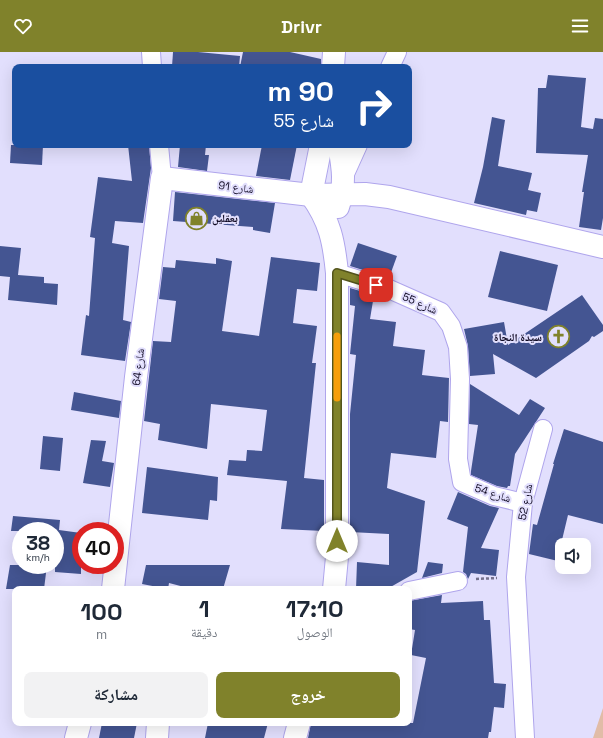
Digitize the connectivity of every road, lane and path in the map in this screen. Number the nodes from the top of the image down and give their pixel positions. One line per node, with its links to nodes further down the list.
1 (151, 52): 4 (street)
2 (334, 52): 5 (street)
3 (397, 52): 6 (street)
4 (152, 64)
5 (333, 64)
6 (391, 64)
7 (159, 148): 11 (street, شارع 64)
8 (320, 148): 13 (street)
9 (339, 148): 12 (street)
10 (357, 148): 12 (street)
11 (162, 178): 13 (street, شارع 91); 22 (street, شارع 64)
12 (343, 185): 13 (street, شارع 91); 14 (street); 15 (street, شارع 91)
13 (310, 195): 14 (street)
14 (330, 231): 16 (street)
15 (603, 247)
16 (337, 273): 18 (street, شارع 55); 23 (street)
17 (543, 429): 19 (street, شارع 52)
18 (462, 482): 19 (street, شارع 54)
19 (523, 503): 20 (street, شارع 52)
20 (516, 577): 21 (path); 31 (street, شارع 52)
21 (458, 581): 24 (street)
22 (112, 586)
23 (334, 586)
24 (412, 590)
25 (79, 726): 28 (street)
26 (158, 726): 29 (street)
27 (298, 726): 30 (street)
28 (76, 738)
29 (157, 738)
30 (295, 738)
31 (525, 738)

